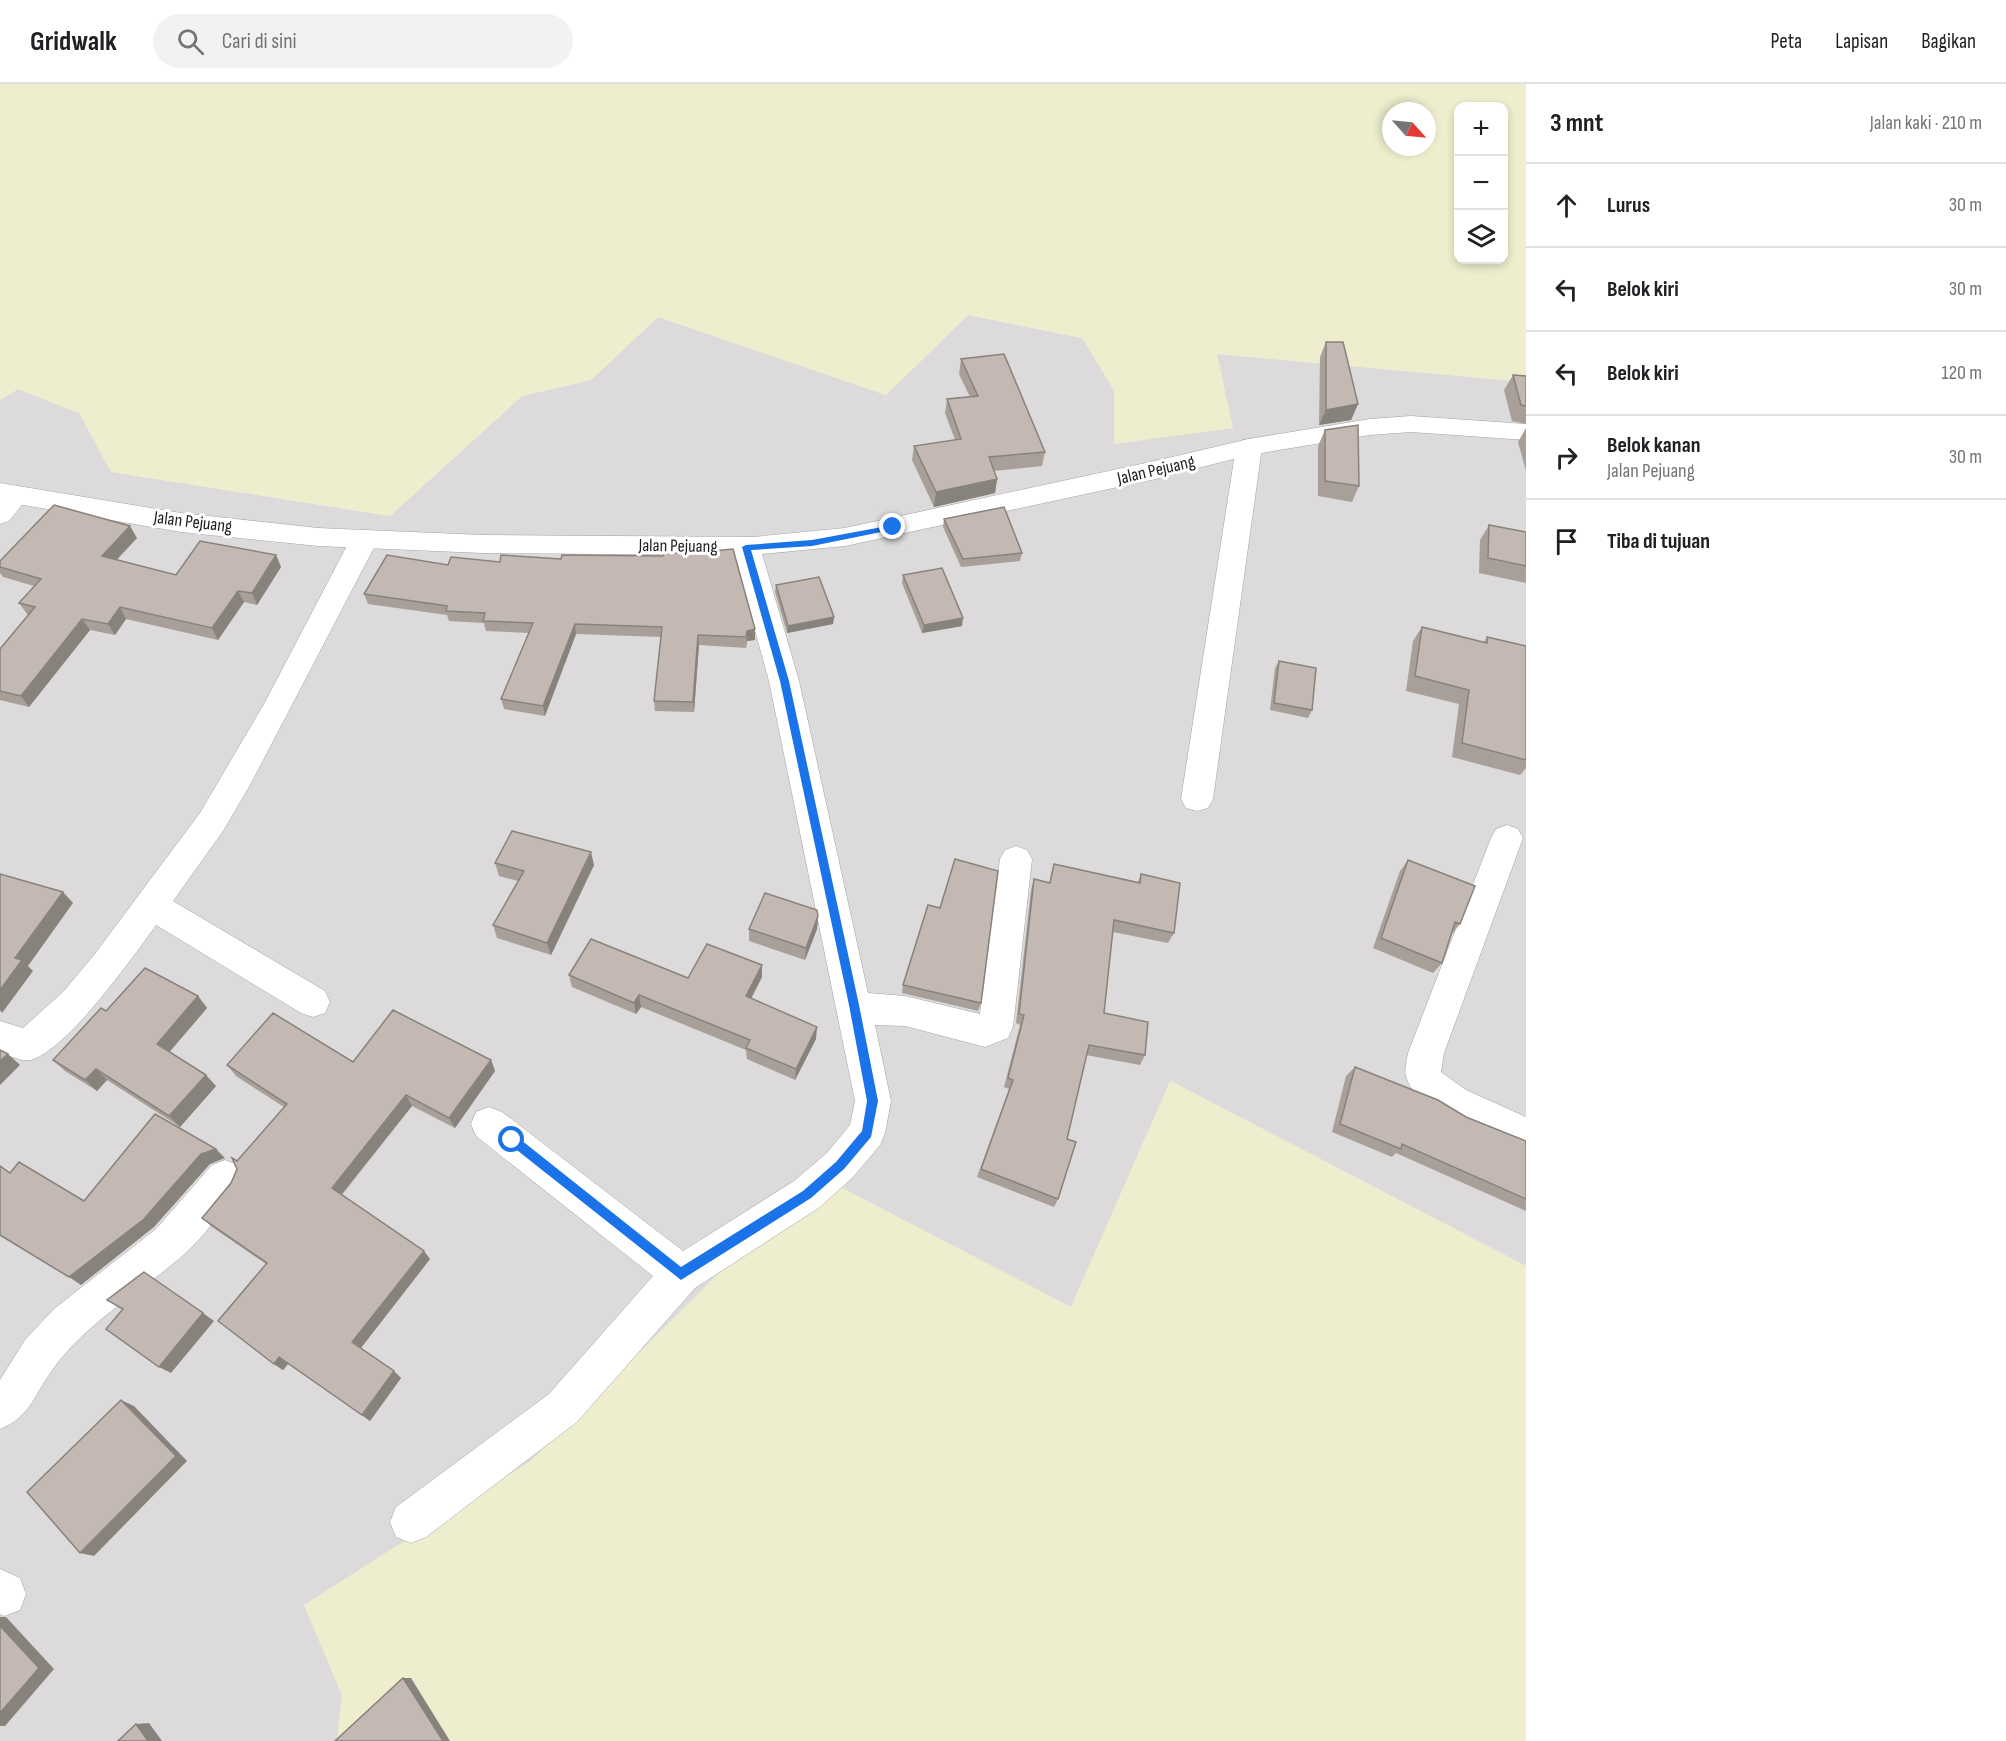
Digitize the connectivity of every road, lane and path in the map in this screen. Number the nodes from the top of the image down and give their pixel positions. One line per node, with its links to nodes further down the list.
1 (1526, 432): 2 (street, Jalan Pejuang)
2 (1249, 447): 6 (street, Jalan Pejuang); 7 (street)
3 (9, 494): 4 (street); 5 (street, Jalan Pejuang)
4 (0, 515)
5 (364, 540): 6 (street, Jalan Pejuang); 10 (street)
6 (746, 547): 12 (street)
7 (1197, 799)
8 (1507, 838): 15 (street)
9 (1016, 859): 12 (street)
10 (152, 905): 11 (street); 13 (street)
11 (313, 1002)
12 (854, 1005): 17 (street)
13 (0, 1037)
14 (489, 1124): 17 (street)
15 (1526, 1134)
16 (225, 1178): 18 (street)
17 (681, 1274): 19 (street)
18 (0, 1409)
19 (411, 1522)

